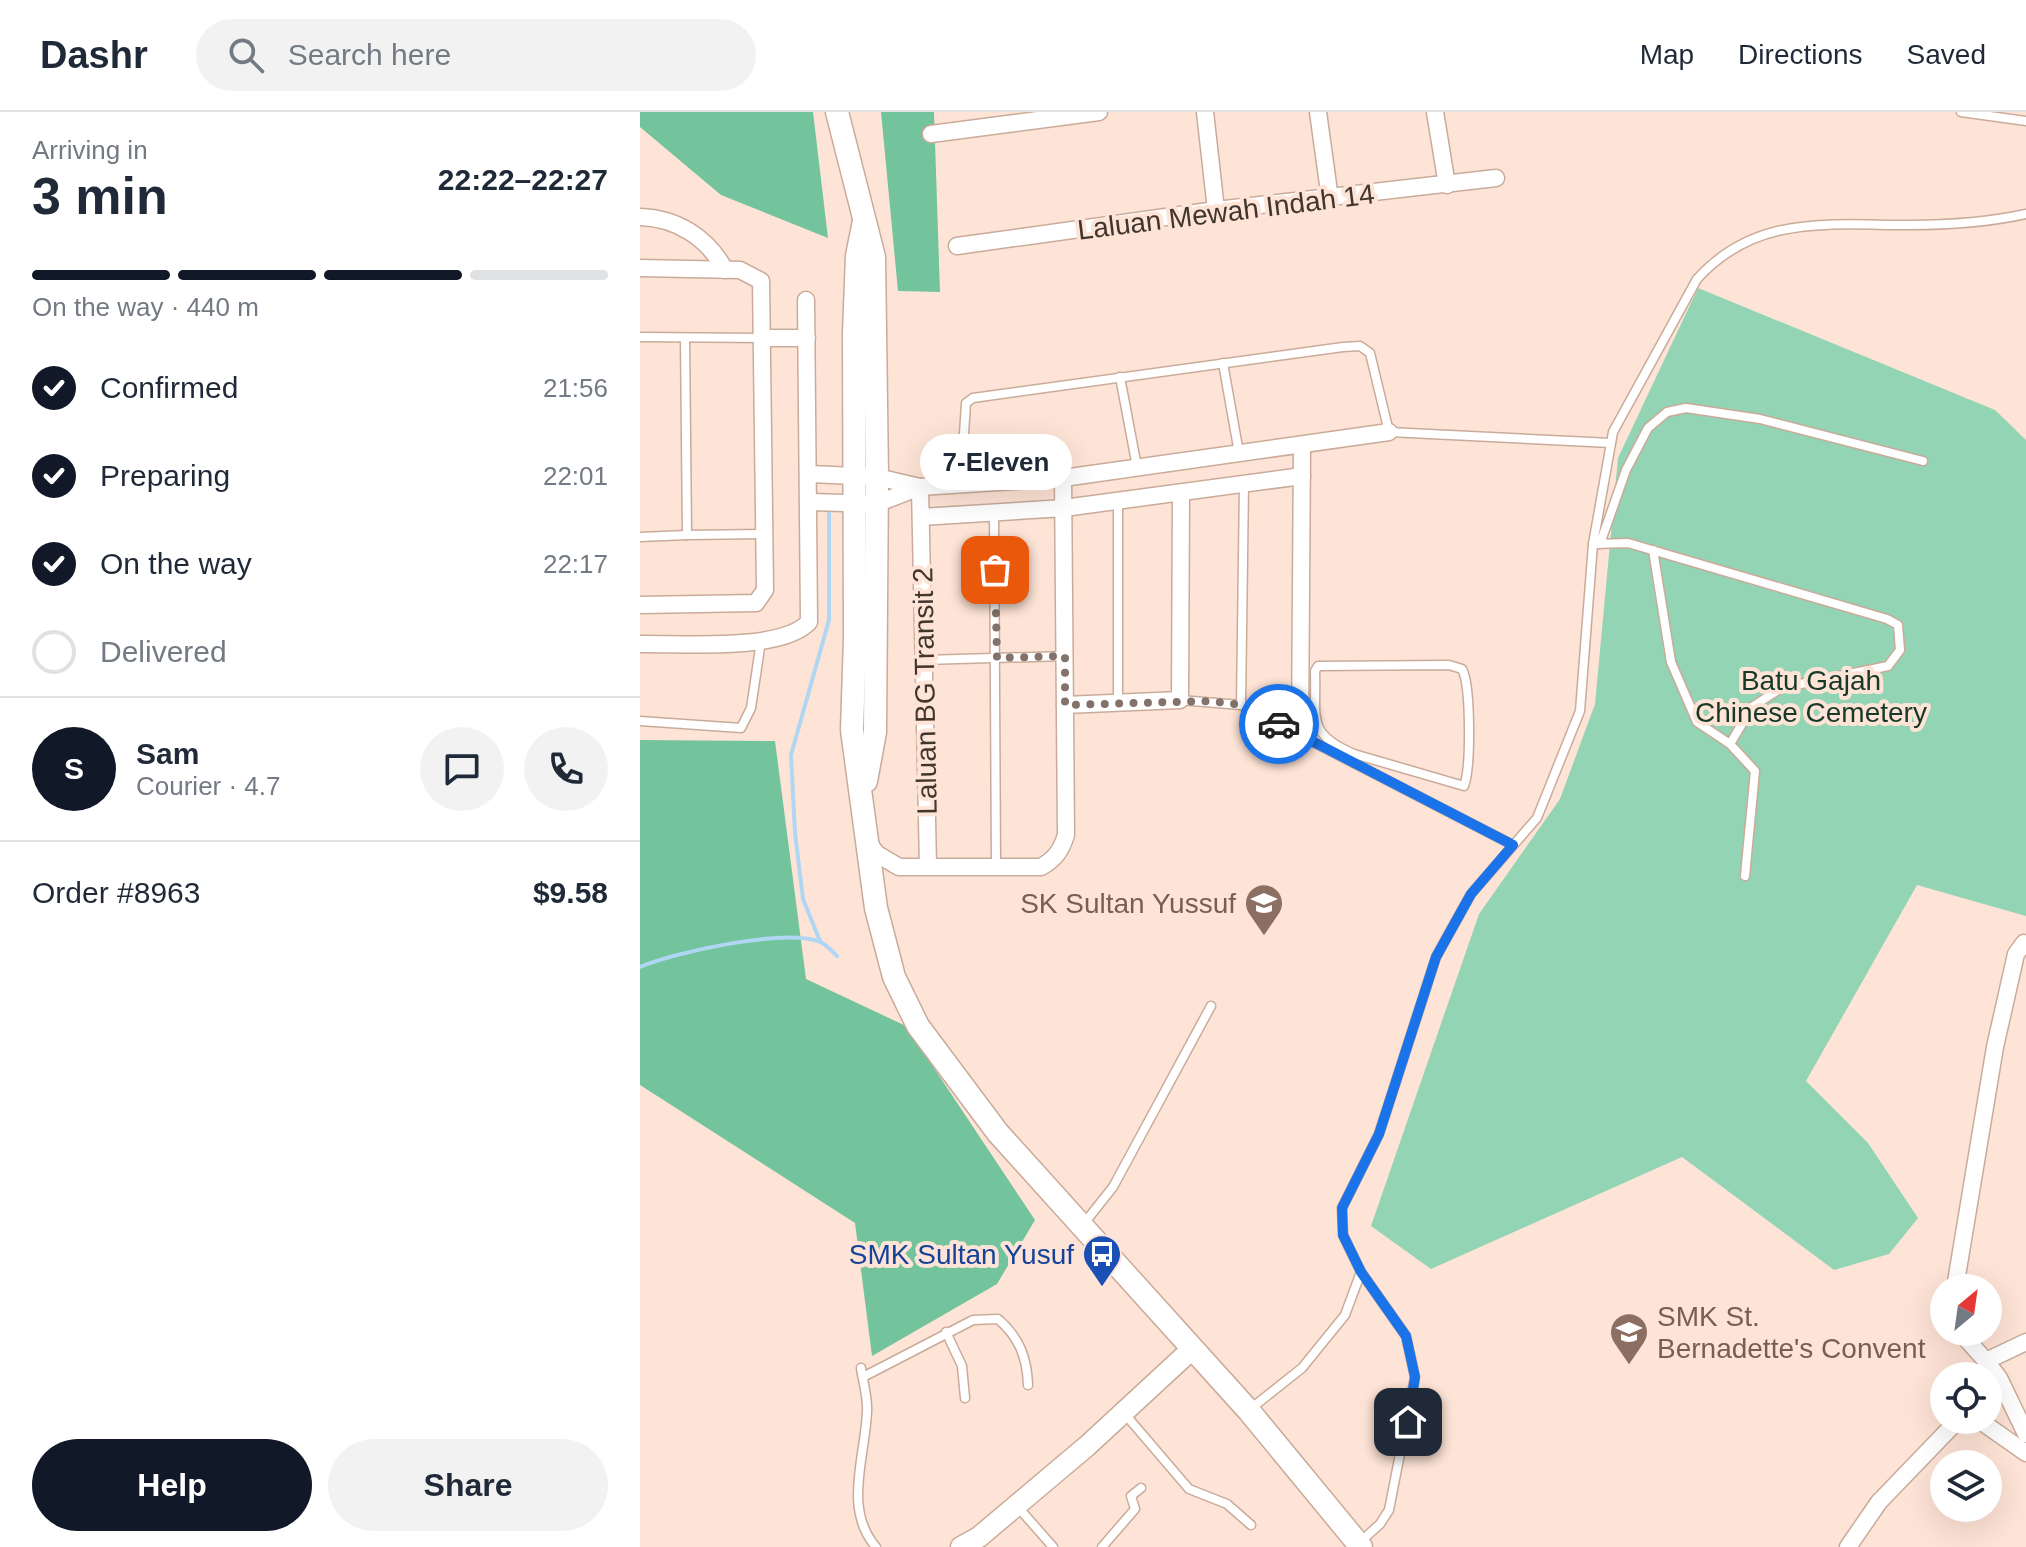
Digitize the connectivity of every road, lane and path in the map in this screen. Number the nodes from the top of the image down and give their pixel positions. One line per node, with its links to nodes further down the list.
1 (837, 112): 15 (main road)
2 (1099, 112): 8 (street)
3 (1205, 112): 12 (street)
4 (1318, 112): 11 (street)
5 (1435, 112): 10 (street)
6 (1961, 112): 7 (lane)
7 (2026, 121)
8 (931, 134)
9 (1496, 178): 10 (street, Laluan Mewah Indah 14)
10 (1447, 185): 11 (street, Laluan Mewah Indah 14)
11 (1330, 199): 12 (street, Laluan Mewah Indah 14)
12 (1216, 210): 16 (street, Laluan Mewah Indah 14)
13 (2026, 214): 27 (lane)
14 (640, 217): 18 (street)
15 (864, 221): 33 (main road); 35 (main road)
16 (957, 246)
17 (640, 268): 18 (street)
18 (725, 270): 22 (street)
19 (806, 300): 23 (street)
20 (640, 337): 21 (lane)
21 (685, 338): 22 (lane); 48 (lane)
22 (764, 338): 23 (street); 47 (street)
23 (807, 338): 32 (street)
24 (1223, 363): 25 (lane); 26 (lane); 29 (lane)
25 (1120, 377): 31 (lane); 38 (lane)
26 (1389, 432): 27 (lane); 28 (street)
27 (1611, 443): 50 (lane)
28 (1302, 445): 29 (street); 34 (street)
29 (1239, 454): 31 (street)
30 (1923, 461): 50 (lane)
31 (1138, 468): 36 (street)
32 (810, 474): 33 (street); 41 (street)
33 (854, 476): 35 (street); 42 (main road)
34 (1302, 476): 37 (street); 63 (street)
35 (877, 477): 38 (street); 43 (main road)
36 (1063, 478): 38 (street); 44 (street)
37 (1244, 484): 39 (street); 61 (lane)
38 (928, 486): 43 (street); 46 (street, Laluan BG Transit 2)
39 (1181, 493): 40 (street); 58 (street)
40 (1118, 501): 44 (street); 59 (lane)
41 (811, 502): 42 (street); 53 (street)
42 (853, 504): 43 (street); 66 (main road)
43 (876, 504): 66 (main road)
44 (1064, 508): 45 (street); 55 (street)
45 (994, 512): 46 (street); 56 (lane)
46 (921, 517): 57 (street, Laluan BG Transit 2)
47 (763, 534): 48 (lane); 52 (street)
48 (687, 535): 49 (lane)
49 (640, 537)
50 (1596, 544): 51 (lane); 68 (lane)
51 (1653, 550): 64 (lane); 64 (lane)
52 (640, 605)
53 (761, 641): 54 (street); 62 (lane)
54 (640, 644)
55 (1065, 656): 56 (lane); 60 (street)
56 (997, 658): 57 (lane); 70 (lane)
57 (924, 660): 69 (street, Laluan BG Transit 2)
58 (1180, 700): 59 (street); 61 (lane)
59 (1118, 703): 60 (street)
60 (1065, 705): 70 (street)
61 (1241, 705): 63 (lane)
62 (640, 721)
63 (1300, 734): 65 (lane)
64 (1730, 744): 72 (lane)
65 (1354, 758): 65 (lane); 68 (lane)
66 (863, 794): 67 (main road)
67 (868, 841): 71 (street); 73 (main road)
68 (1513, 845): 77 (lane)
69 (928, 866): 70 (street); 71 (street)
70 (996, 866)
71 (899, 867): 73 (street)
72 (1745, 876)
73 (874, 896): 76 (main road)
74 (2025, 942): 78 (street)
75 (1211, 1006): 76 (lane)
76 (1081, 1227): 82 (main road)
77 (1361, 1272): 87 (lane); 96 (lane)
78 (1957, 1274)
79 (946, 1332): 84 (lane); 85 (lane); 97 (lane)
80 (2026, 1342): 83 (street)
81 (1973, 1346): 83 (street)
82 (1191, 1350): 87 (main road); 88 (street)
83 (1986, 1361)
84 (1028, 1385)
85 (965, 1398)
86 (2002, 1404): 91 (street)
87 (1249, 1411): 96 (main road)
88 (1124, 1412): 94 (street); 95 (lane)
89 (1945, 1434): 101 (street)
90 (1999, 1434): 92 (street)
91 (2026, 1434)
92 (2026, 1453)
93 (1141, 1488): 100 (lane)
94 (1017, 1505): 98 (street); 99 (lane)
95 (1251, 1525)
96 (1359, 1545)
97 (876, 1547)
98 (961, 1547)
99 (1053, 1547)
100 (1102, 1547)
101 (1848, 1547)

